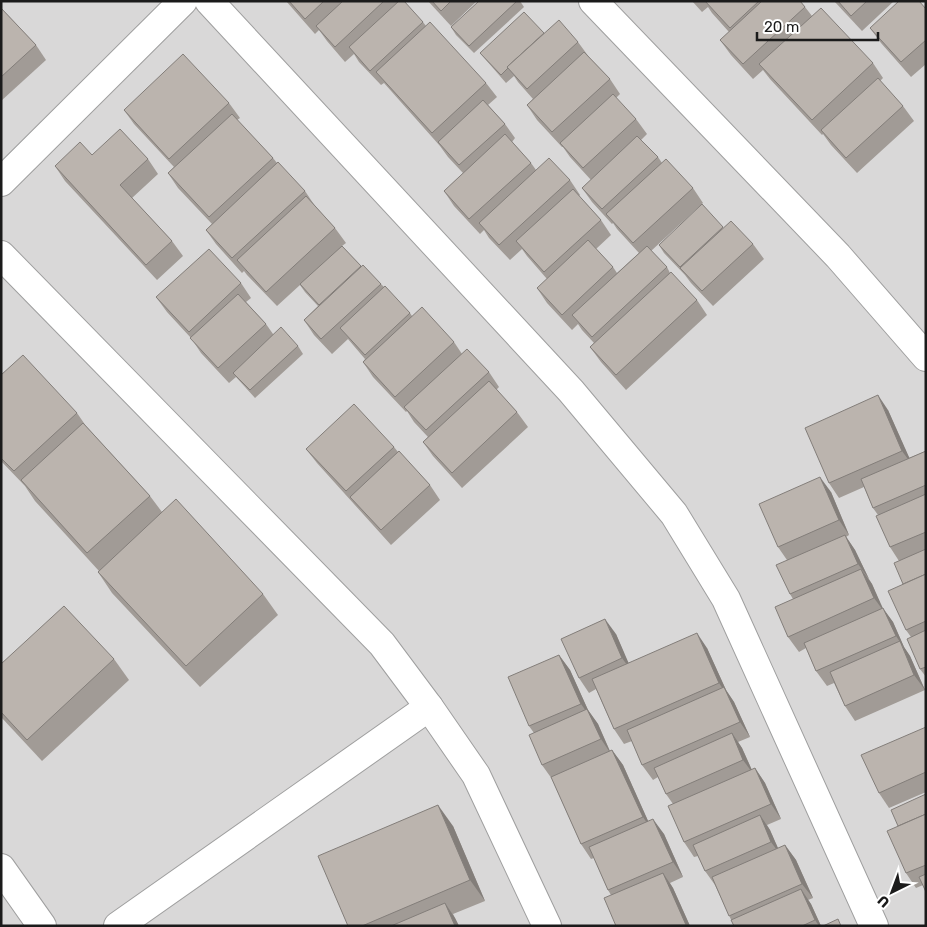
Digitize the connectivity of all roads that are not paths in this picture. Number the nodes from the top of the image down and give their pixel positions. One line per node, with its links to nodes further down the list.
1 (183, 1): 4 (street)
2 (209, 1): 12 (street)
3 (593, 1): 6 (street)
4 (1, 182)
5 (1, 255): 7 (street)
6 (926, 357)
7 (429, 707): 10 (street); 11 (street)
8 (1, 868): 9 (street)
9 (42, 926)
10 (118, 926)
11 (547, 926)
12 (874, 926)

